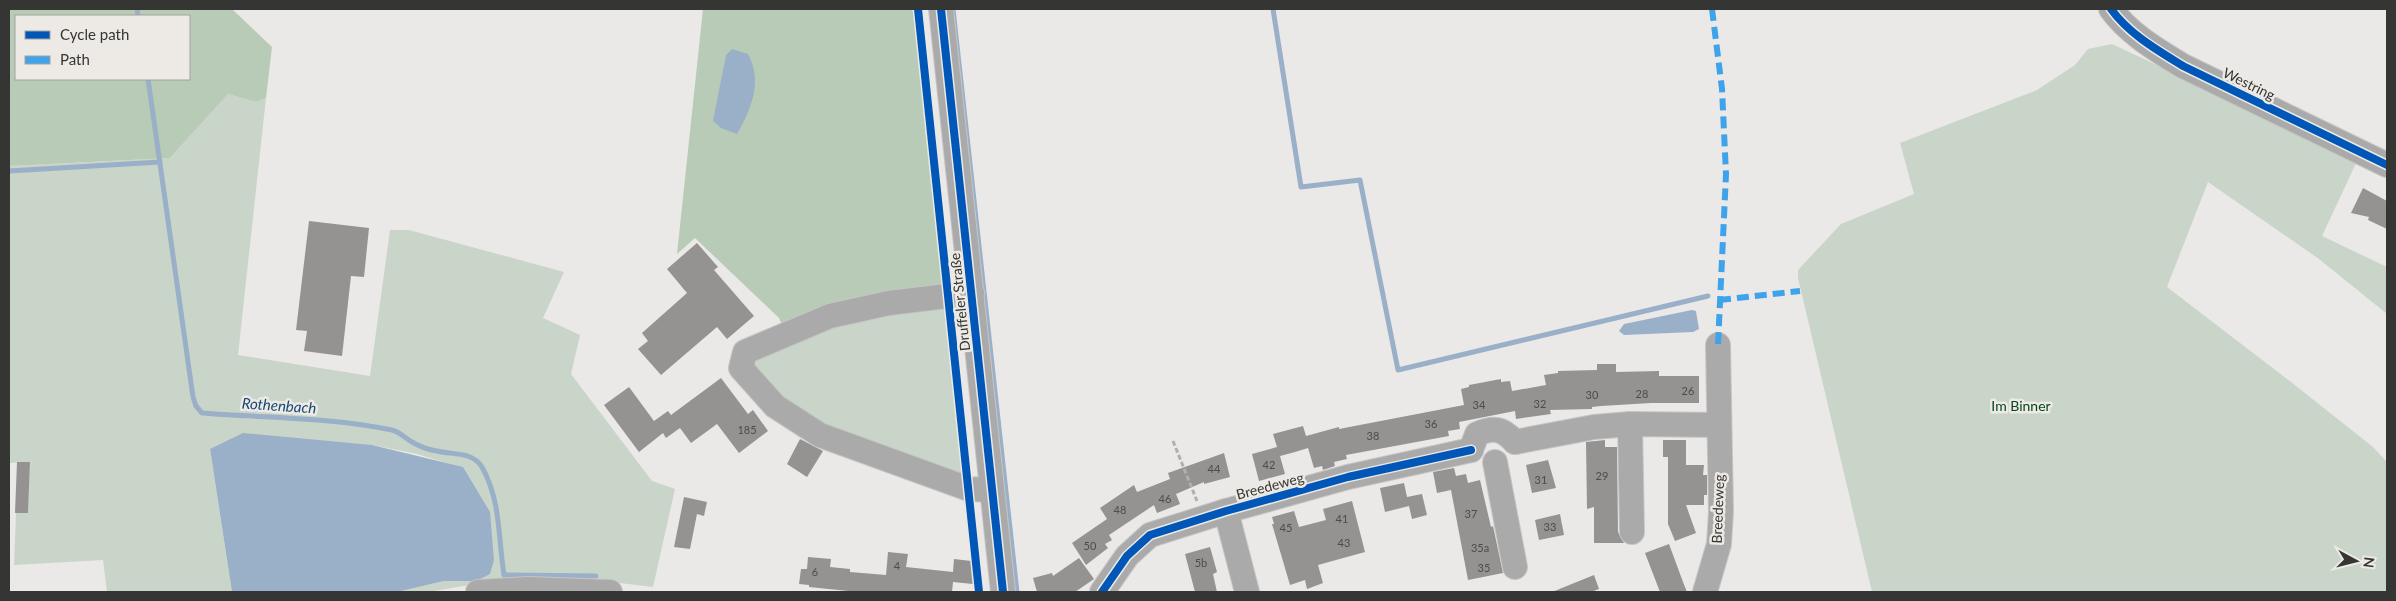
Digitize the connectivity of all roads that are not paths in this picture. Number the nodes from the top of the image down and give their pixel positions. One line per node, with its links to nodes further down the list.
1 (941, 9): 4 (street, Druffeler Straße)
2 (2112, 9): 3 (street, Westring)
3 (2387, 165)
4 (972, 293): 11 (street, Druffeler Straße); 11 (street)
5 (1718, 345): 7 (street, Breedeweg)
6 (1630, 424): 7 (street); 8 (street); 13 (street)
7 (1719, 424): 20 (street, Breedeweg)
8 (1514, 442): 9 (street); 10 (street)
9 (1471, 450): 10 (street); 12 (street, Breedeweg)
10 (1494, 462): 14 (street)
11 (992, 490): 17 (street, Druffeler Straße)
12 (1226, 511): 18 (street, Breedeweg); 19 (street)
13 (1632, 532)
14 (1515, 567)
15 (478, 592): 16 (street)
16 (610, 592)
17 (1003, 592)
18 (1102, 592)
19 (1247, 592)
20 (1705, 592)

